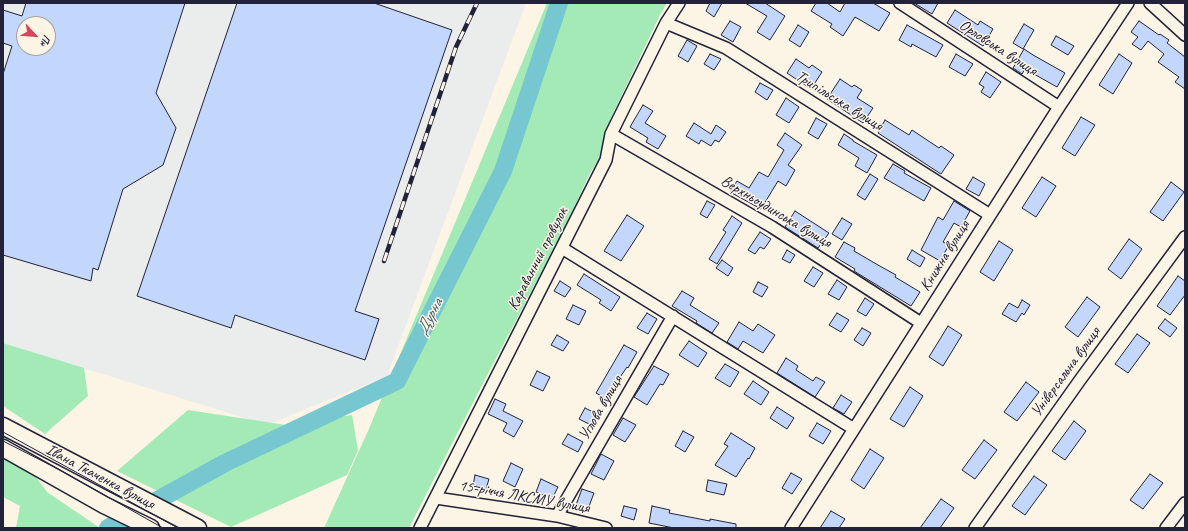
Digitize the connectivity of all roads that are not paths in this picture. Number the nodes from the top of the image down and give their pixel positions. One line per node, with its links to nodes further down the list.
1 (679, 3): 5 (street, Караванний провулок)
2 (900, 3): 7 (street, Орловська вулиця)
3 (1128, 3): 7 (street, Книжна вулиця)
4 (1150, 3): 6 (street)
5 (666, 23): 8 (street, Караванний провулок); 9 (street, Трипільська вулиця)
6 (1185, 35)
7 (1059, 106): 9 (street, Книжна вулиця)
8 (611, 134): 11 (street, Караванний провулок); 13 (street, Верхньоудинська вулиця)
9 (990, 215): 13 (street, Книжна вулиця)
10 (1185, 237): 25 (street, Універсальна вулиця)
11 (562, 248): 12 (street); 17 (street, Караванний провулок)
12 (672, 316): 15 (street); 19 (street, Углова вулиця)
13 (922, 323): 15 (street, Книжна вулиця)
14 (3, 426): 21 (main road, Івана Ткаченка вулиця)
15 (854, 429): 24 (street, Книжна вулиця)
16 (3, 448): 20 (main road, Івана Ткаченка вулиця)
17 (436, 498): 19 (street, 15-річчя ЛКСМУ вулиця); 22 (street, Караванний провулок)
18 (1185, 503): 26 (street)
19 (557, 516): 23 (street, 15-річчя ЛКСМУ вулиця)
20 (151, 528)
21 (198, 528)
22 (420, 528)
23 (606, 528)
24 (791, 528)
25 (975, 528)
26 (1166, 528)

